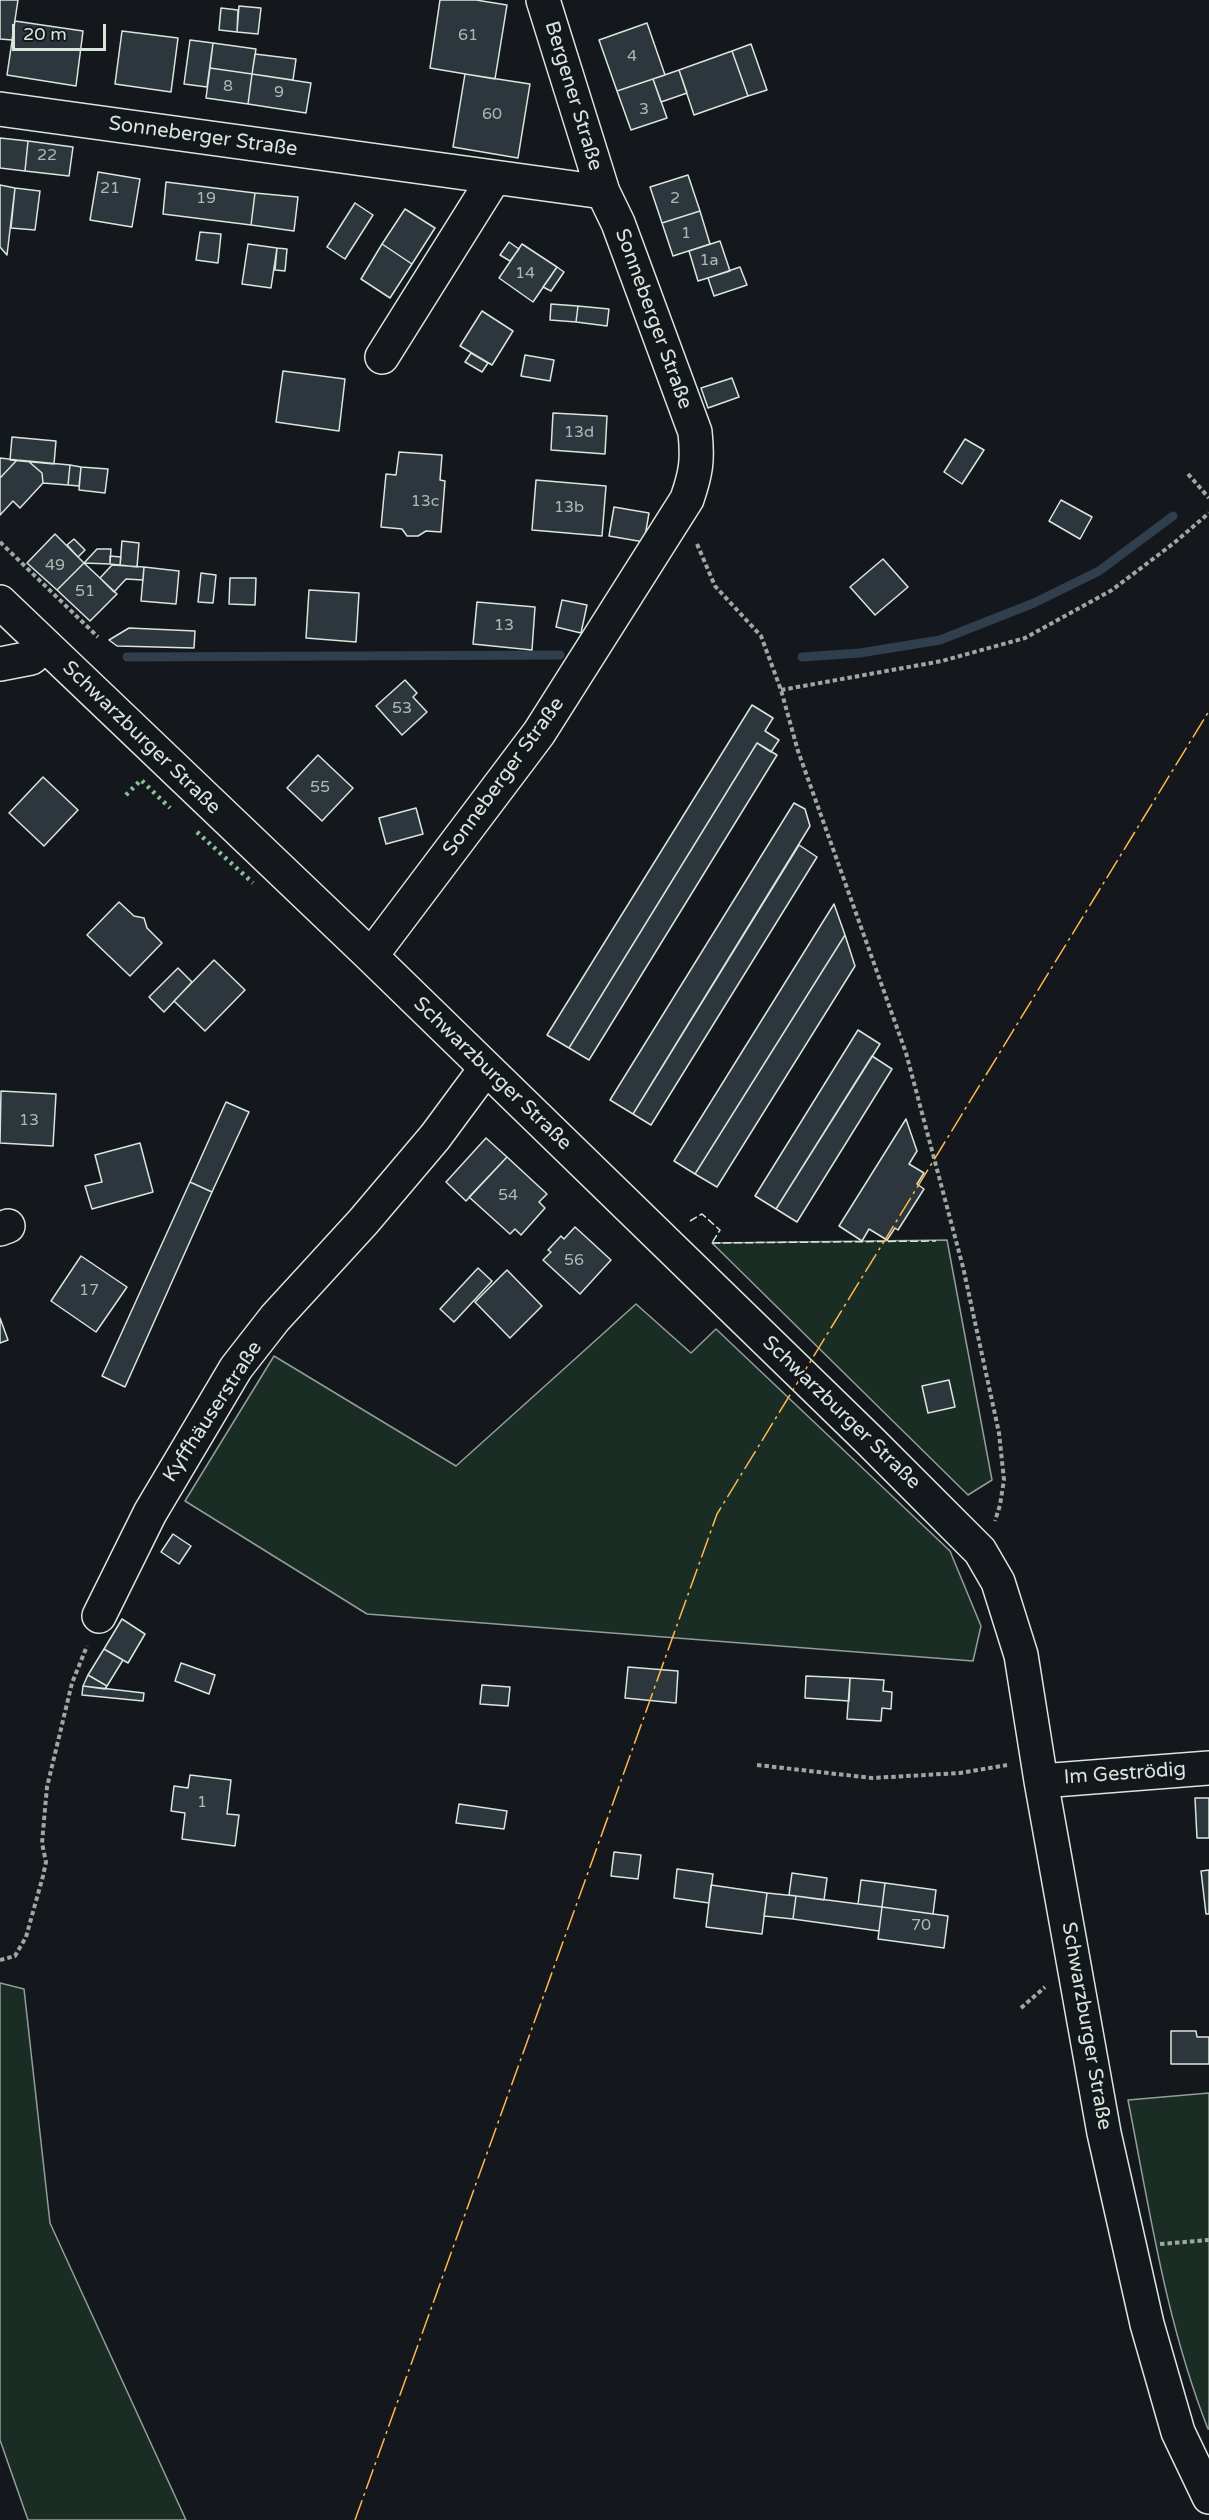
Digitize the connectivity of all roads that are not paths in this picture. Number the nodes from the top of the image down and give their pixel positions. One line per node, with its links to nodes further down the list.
1 (543, 0): 4 (street, Bergener Straße)
2 (0, 109): 3 (street, Sonneberger Straße)
3 (494, 178): 4 (street, Sonneberger Straße); 5 (street)
4 (603, 192): 9 (street, Sonneberger Straße)
5 (382, 357)
6 (0, 602): 7 (street, Schwarzburger Straße)
7 (45, 646): 8 (street); 9 (street, Schwarzburger Straße)
8 (0, 664)
9 (372, 956): 10 (street, Schwarzburger Straße)
10 (486, 1068): 11 (street, Kyffhäuserstraße); 13 (street, Schwarzburger Straße)
11 (99, 1616)
12 (1209, 1768): 13 (street, Im Geströdig)
13 (1040, 1771): 14 (street, Schwarzburger Straße)
14 (1209, 2497)

